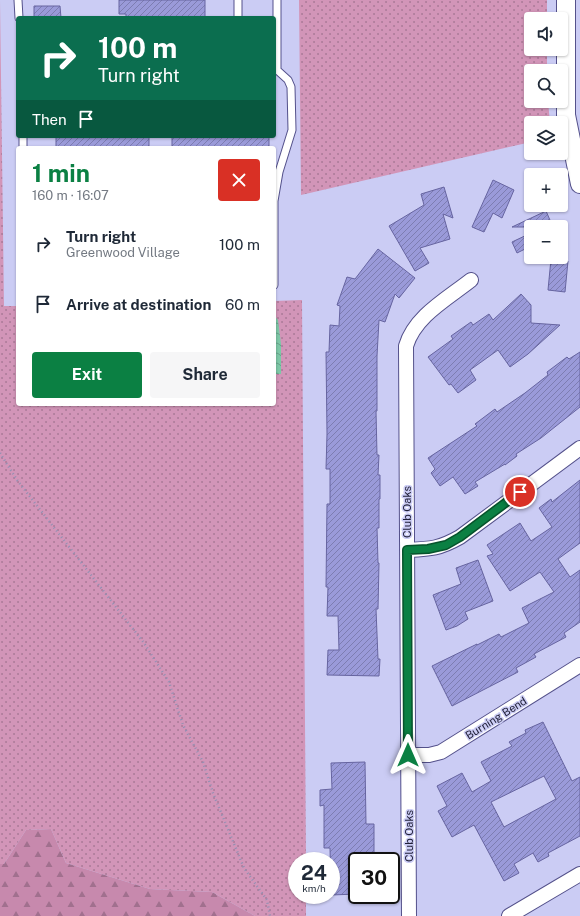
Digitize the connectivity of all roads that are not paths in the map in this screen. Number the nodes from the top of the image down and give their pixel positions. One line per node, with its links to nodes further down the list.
1 (18, 0): 5 (lane)
2 (238, 0): 6 (lane)
3 (277, 0): 7 (lane)
4 (566, 0): 8 (street)
5 (19, 16)
6 (238, 16)
7 (276, 70): 9 (lane)
8 (580, 184)
9 (276, 189)
10 (471, 280): 12 (street, Club Oaks)
11 (580, 448): 12 (street)
12 (407, 550): 14 (street, Club Oaks)
13 (580, 666): 14 (street, Burning Bend)
14 (408, 755): 16 (street, Club Oaks)
15 (580, 874): 17 (street)
16 (409, 916)
17 (509, 916)

